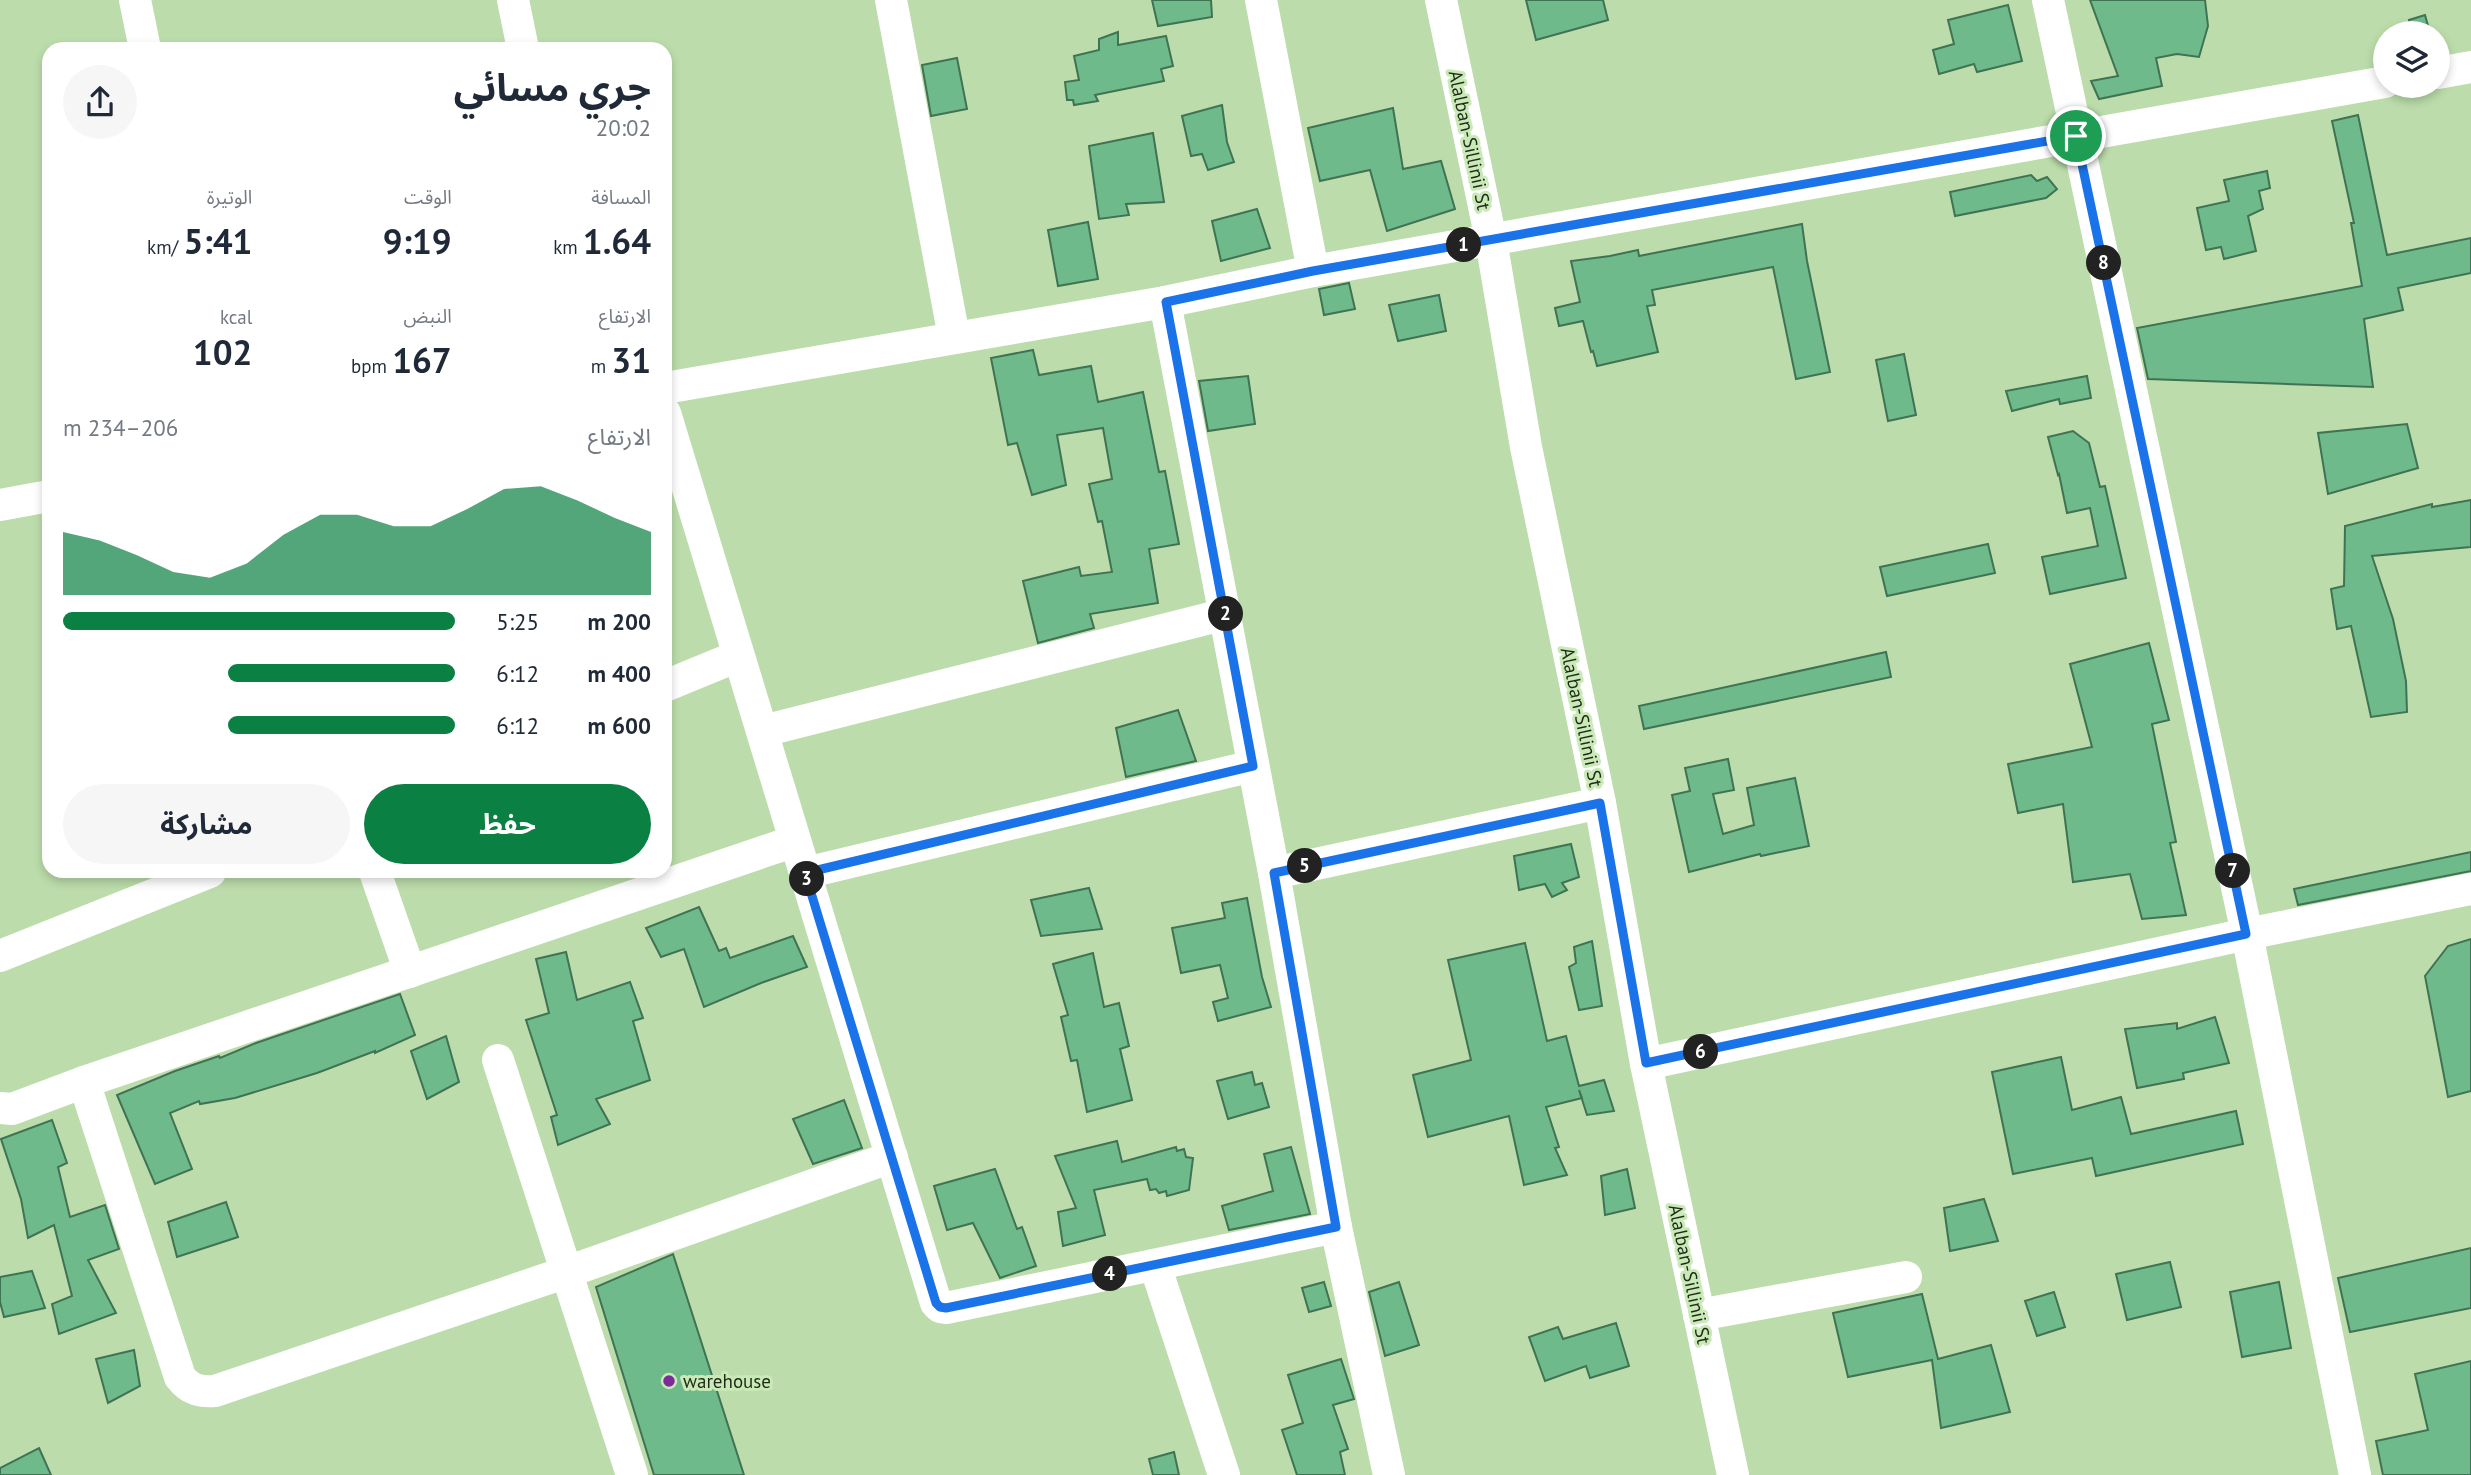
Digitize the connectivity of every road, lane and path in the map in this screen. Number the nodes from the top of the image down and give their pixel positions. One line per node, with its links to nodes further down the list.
1 (135, 0): 7 (street)
2 (513, 0): 8 (street)
3 (891, 0): 16 (street)
4 (1261, 0): 14 (street)
5 (1441, 0): 13 (street, Alalban-Sillinii St)
6 (2048, 0): 12 (street)
7 (144, 42)
8 (522, 42)
9 (2471, 67): 10 (street)
10 (2450, 71)
11 (2373, 84): 12 (street)
12 (2076, 136): 13 (street); 33 (street)
13 (1491, 240): 14 (street); 26 (street, Alalban-Sillinii St)
14 (1313, 271): 15 (street)
15 (1166, 302): 16 (street); 21 (street)
16 (954, 337): 17 (street)
17 (672, 387)
18 (672, 436): 22 (street)
19 (42, 497): 20 (street)
20 (0, 505)
21 (1226, 614): 24 (street); 25 (street)
22 (738, 656): 23 (street); 24 (street)
23 (672, 683)
24 (763, 731): 27 (street)
25 (1253, 766): 28 (street); 29 (street)
26 (1600, 803): 29 (street); 37 (street, Alalban-Sillinii St)
27 (795, 841): 28 (street); 35 (street)
28 (805, 873): 40 (street)
29 (1274, 873): 41 (street)
30 (195, 878): 34 (street)
31 (377, 878): 35 (street)
32 (2471, 889): 33 (street)
33 (2246, 934): 37 (street); 50 (street)
34 (0, 956)
35 (410, 972): 38 (street)
36 (498, 1060): 43 (street)
37 (1646, 1063): 45 (street, Alalban-Sillinii St)
38 (84, 1082): 39 (street); 43 (street)
39 (0, 1108)
40 (891, 1157): 42 (street); 43 (street)
41 (1336, 1227): 42 (street); 48 (street)
42 (1155, 1265): 47 (street)
43 (566, 1272): 46 (street)
44 (1906, 1277): 45 (street)
45 (1699, 1315): 49 (street, Alalban-Sillinii St)
46 (632, 1475)
47 (1224, 1475)
48 (1389, 1475)
49 (1733, 1475)
50 (2355, 1475)

